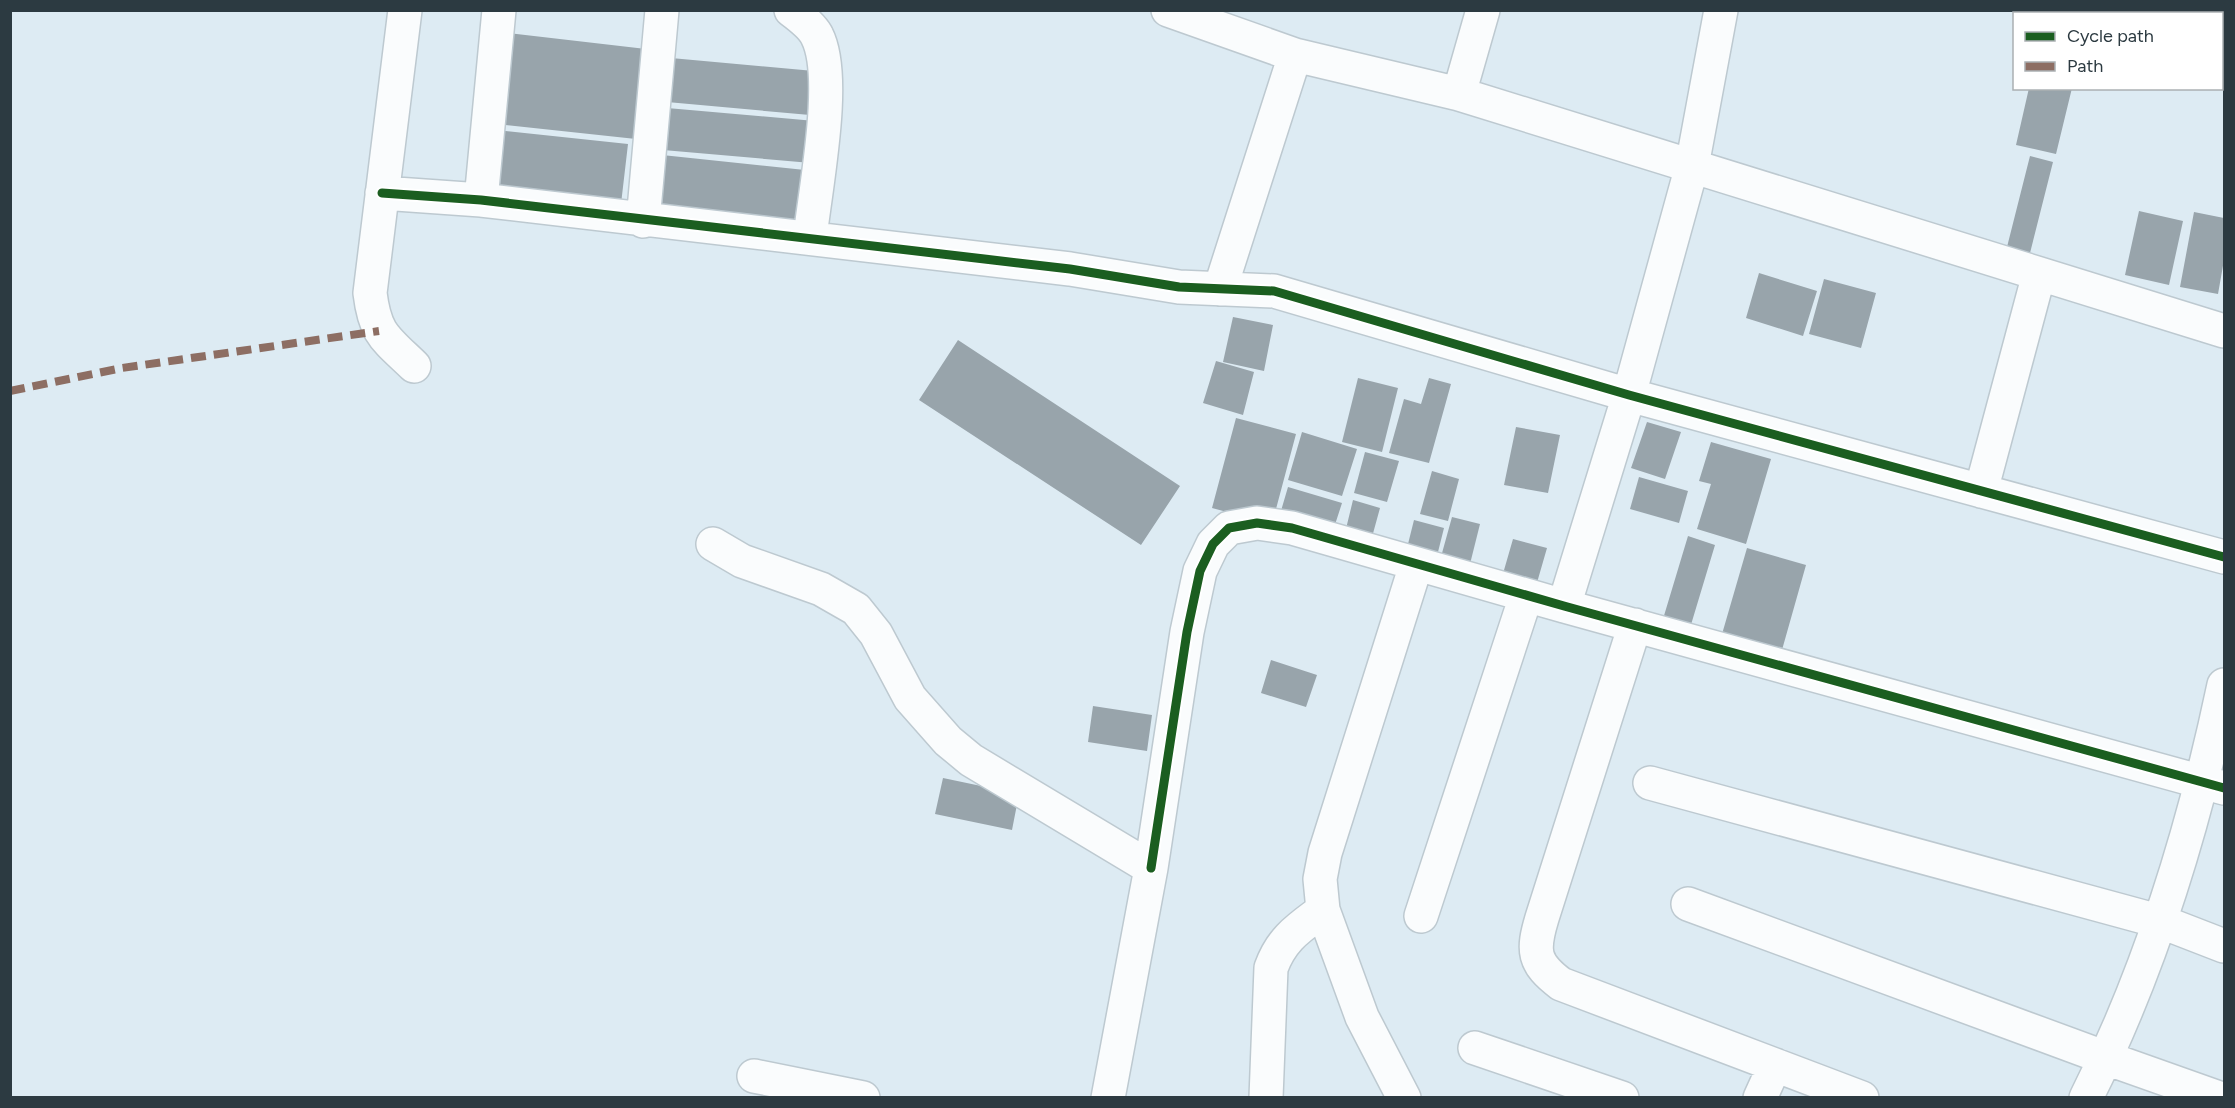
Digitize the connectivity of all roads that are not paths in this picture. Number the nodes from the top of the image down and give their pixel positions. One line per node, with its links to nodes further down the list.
1 (405, 10): 11 (street)
2 (499, 10): 12 (street)
3 (662, 10): 13 (street)
4 (790, 10): 14 (street)
5 (1168, 10): 8 (street)
6 (1484, 10): 9 (street)
7 (1720, 10): 10 (street)
8 (1295, 55): 9 (street); 16 (street)
9 (1458, 94): 10 (street)
10 (1692, 166): 15 (street); 19 (street)
11 (382, 193): 12 (street); 18 (street)
12 (481, 200): 13 (street)
13 (643, 221): 14 (street)
14 (810, 238): 16 (street)
15 (2039, 274): 17 (street); 20 (street)
16 (1220, 289): 19 (street)
17 (2224, 331)
18 (414, 366)
19 (1629, 395): 20 (street); 25 (street)
20 (1981, 491): 22 (street)
21 (713, 544): 30 (street)
22 (2224, 557)
23 (1416, 565): 24 (street); 30 (street); 32 (street)
24 (1526, 596): 25 (street); 33 (street)
25 (1564, 606): 26 (street)
26 (1635, 625): 29 (street); 38 (street)
27 (2224, 685): 29 (street)
28 (1650, 783): 34 (street)
29 (2215, 784): 34 (street)
30 (1151, 868): 41 (street)
31 (1688, 904): 37 (street)
32 (1323, 910): 42 (street); 43 (street)
33 (1421, 916)
34 (2162, 922): 35 (street); 37 (street)
35 (2224, 946)
36 (1475, 1048): 44 (street)
37 (2106, 1059): 47 (street); 48 (street)
38 (1775, 1065): 45 (street); 46 (street)
39 (754, 1076): 40 (street)
40 (863, 1098)
41 (1108, 1098)
42 (1266, 1098)
43 (1404, 1098)
44 (1622, 1098)
45 (1760, 1098)
46 (1862, 1098)
47 (2086, 1098)
48 (2219, 1098)

